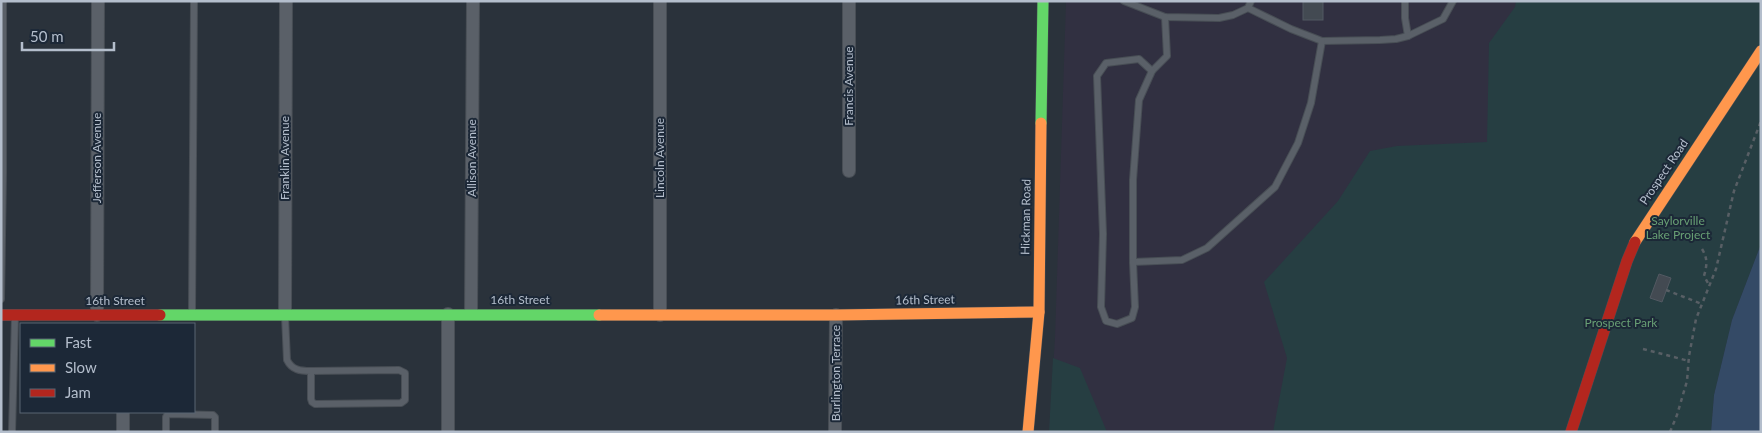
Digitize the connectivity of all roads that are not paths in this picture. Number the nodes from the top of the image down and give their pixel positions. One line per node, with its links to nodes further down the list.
1 (3, 1): 20 (lane)
2 (98, 1): 28 (street, Jefferson Avenue)
3 (194, 1): 22 (lane)
4 (286, 1): 23 (street, Franklin Avenue)
5 (473, 1): 25 (street, Allison Avenue)
6 (660, 1): 29 (street, Lincoln Avenue)
7 (849, 1): 18 (street, Francis Avenue)
8 (1043, 1): 21 (street, Hickman Road)
9 (1124, 1): 13 (lane)
10 (1405, 1): 14 (lane)
11 (1453, 1): 14 (lane)
12 (1250, 4): 13 (lane); 15 (lane)
13 (1165, 17): 17 (lane)
14 (1408, 36): 15 (lane)
15 (1322, 41): 19 (lane)
16 (1761, 51): 41 (street, Prospect Road)
17 (1152, 71): 19 (lane); 19 (lane)
18 (849, 171)
19 (1133, 262)
20 (1, 299)
21 (1039, 312): 30 (street, 16th Street); 40 (street, Hickman Road)
22 (192, 314): 23 (street, 16th Street); 31 (street, 16th Street)
23 (285, 314): 24 (street, 16th Street); 32 (lane)
24 (448, 314): 25 (street, 16th Street); 38 (street)
25 (471, 314): 29 (street, 16th Street)
26 (1, 315): 27 (street, 16th Street)
27 (15, 315): 28 (street, 16th Street); 34 (lane)
28 (97, 315): 31 (street, 16th Street)
29 (660, 315): 30 (street, 16th Street)
30 (836, 315): 39 (street, Burlington Terrace)
31 (123, 319)
32 (310, 371): 32 (lane)
33 (123, 413): 35 (street)
34 (12, 432)
35 (123, 432)
36 (166, 432): 37 (lane)
37 (215, 432)
38 (448, 432)
39 (836, 432)
40 (1028, 432)
41 (1571, 432)

